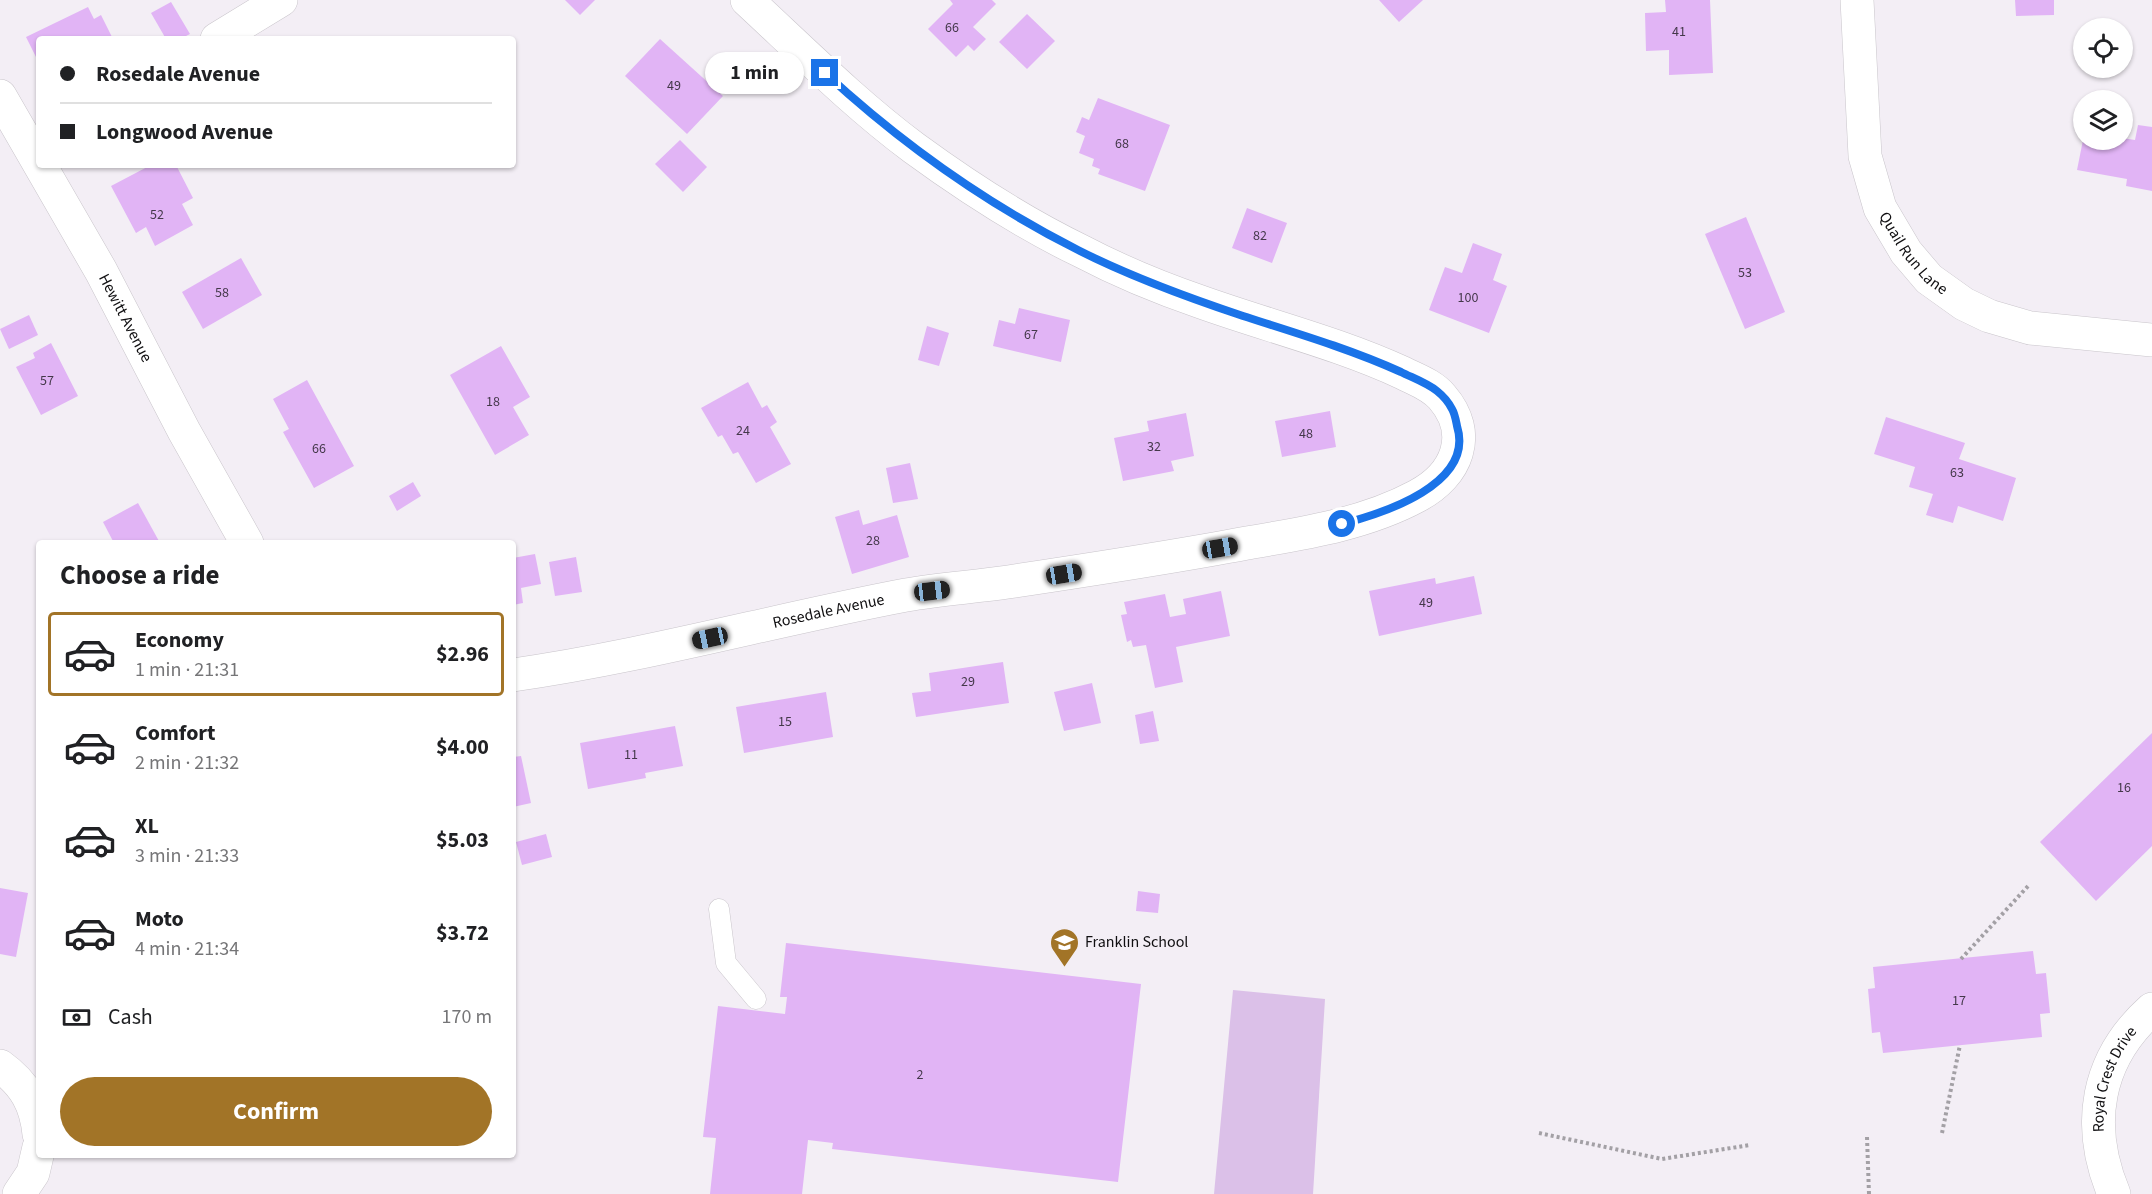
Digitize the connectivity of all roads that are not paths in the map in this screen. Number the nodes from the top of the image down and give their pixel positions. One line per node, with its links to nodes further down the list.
1 (281, 0): 4 (street)
2 (747, 0): 10 (street, Rosedale Avenue)
3 (1857, 0): 8 (street, Quail Run Lane)
4 (222, 36)
5 (0, 96): 6 (street, Hewitt Avenue)
6 (33, 142)
7 (47, 168): 9 (street, Hewitt Avenue)
8 (2152, 340)
9 (245, 540)
10 (516, 675)
11 (718, 909): 12 (lane)
12 (756, 999)
13 (2152, 1009): 18 (street, Royal Crest Drive)
14 (0, 1066): 15 (street)
15 (36, 1111)
16 (36, 1158): 17 (street)
17 (19, 1194)
18 (2114, 1194)

